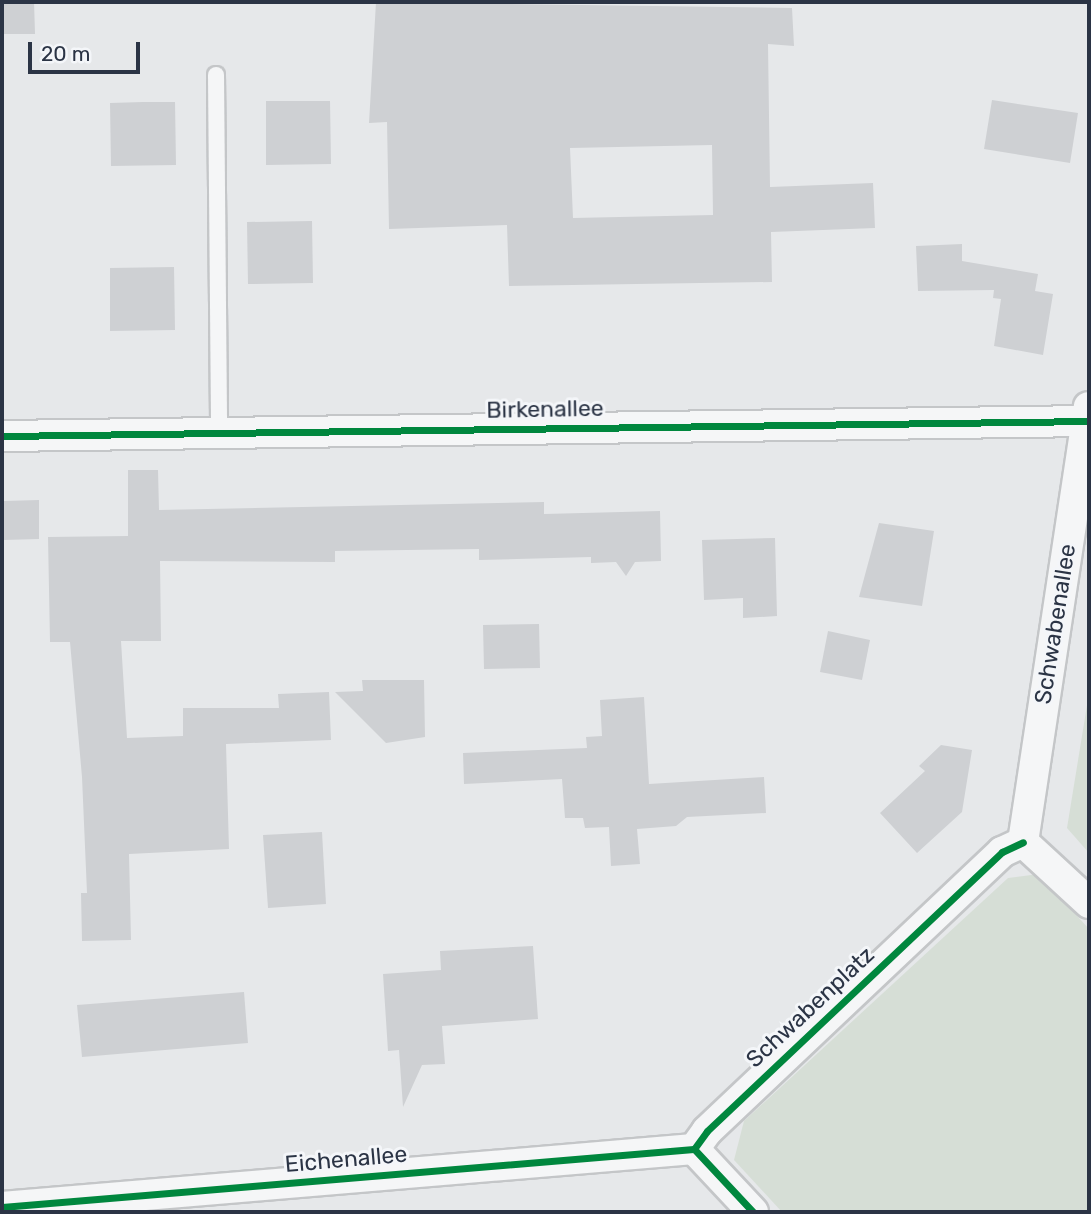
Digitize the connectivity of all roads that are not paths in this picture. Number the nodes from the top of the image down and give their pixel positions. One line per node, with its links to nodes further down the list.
1 (216, 75): 3 (lane)
2 (1088, 416): 3 (street, Birkenallee); 5 (street, Schwabenallee)
3 (219, 432): 4 (street, Birkenallee)
4 (2, 436)
5 (1023, 842): 6 (street); 7 (street, Schwabenplatz)
6 (1089, 903)
7 (694, 1149): 8 (street, Eichenallee); 9 (street)
8 (2, 1207)
9 (753, 1212)

